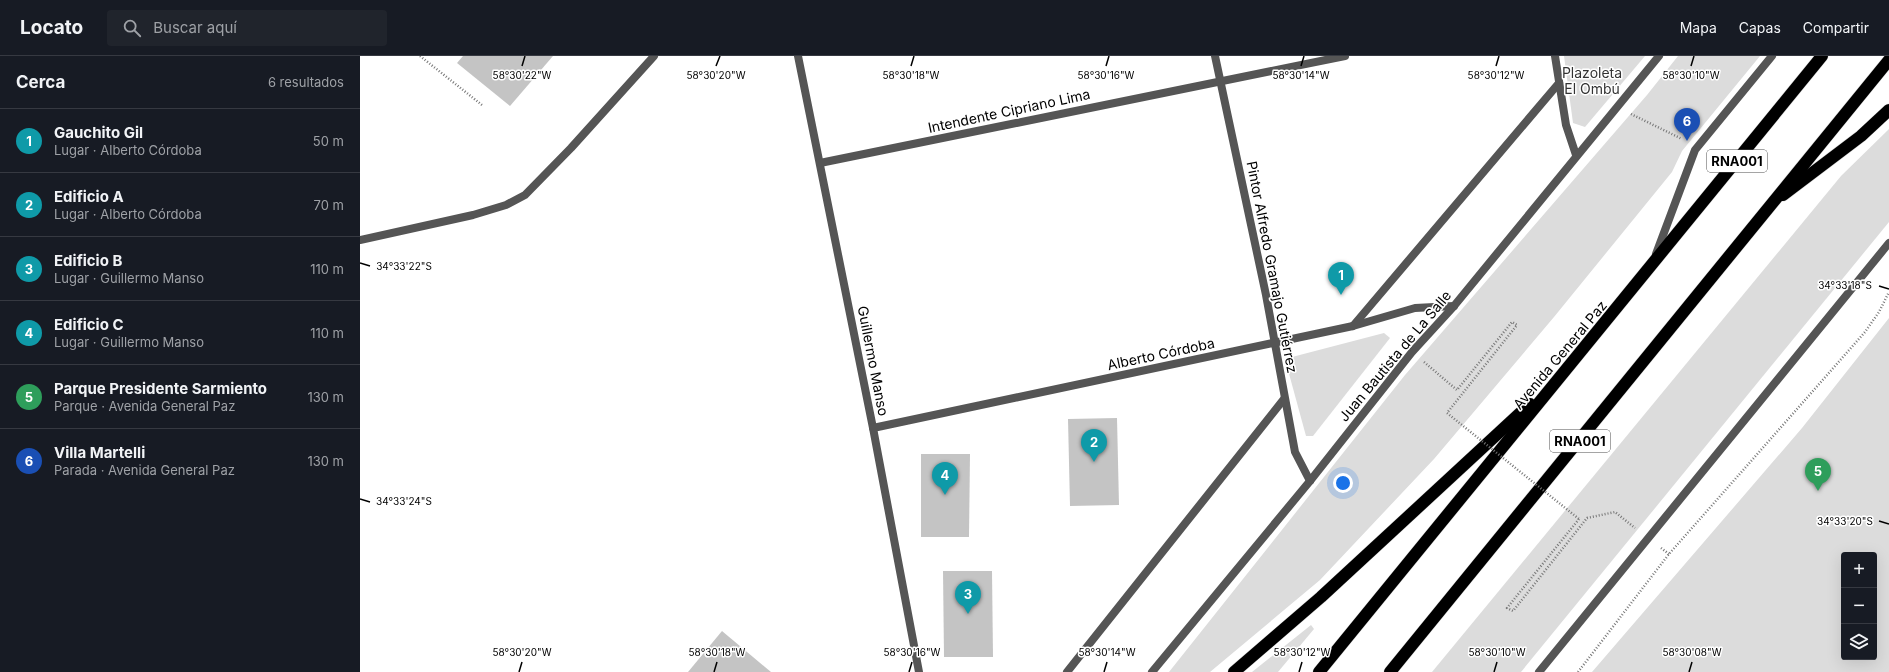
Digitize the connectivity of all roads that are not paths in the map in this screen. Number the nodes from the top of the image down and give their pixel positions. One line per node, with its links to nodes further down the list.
1 (654, 56): 16 (street)
2 (798, 56): 14 (street, Guillermo Manso)
3 (1215, 56): 10 (street, Pintor Alfredo Gramajo Gutiérrez)
4 (1345, 56): 10 (street, Intendente Cipriano Lima)
5 (1555, 56): 11 (street)
6 (1659, 56): 13 (street, Juan Bautista de La Salle)
7 (1772, 56): 18 (street)
8 (1822, 56): 18 (highway, Avenida General Paz / RNA001)
9 (1889, 60): 15 (highway, RNA001)
10 (1220, 80): 14 (street, Intendente Cipriano Lima); 21 (street, Pintor Alfredo Gramajo Gutiérrez)
11 (1559, 83): 13 (street); 20 (street)
12 (1889, 110): 15 (highway)
13 (1576, 155): 19 (street, Juan Bautista de La Salle)
14 (820, 163): 24 (street, Guillermo Manso)
15 (1767, 208): 31 (highway, RNA001)
16 (360, 240)
17 (1889, 243): 32 (street)
18 (1652, 267): 22 (highway, Avenida General Paz / RNA001)
19 (1454, 306): 20 (street, Alberto Córdoba); 25 (street, Juan Bautista de La Salle)
20 (1353, 326): 21 (street, Alberto Córdoba)
21 (1274, 343): 23 (street, Pintor Alfredo Gramajo Gutiérrez); 24 (street, Alberto Córdoba)
22 (1566, 371): 29 (highway); 30 (highway, Avenida General Paz / RNA001)
23 (1284, 399): 25 (street, Pintor Alfredo Gramajo Gutiérrez); 27 (street)
24 (872, 428): 26 (street, Guillermo Manso)
25 (1310, 481): 28 (street, Juan Bautista de La Salle)
26 (919, 672)
27 (1068, 672)
28 (1152, 672)
29 (1234, 672)
30 (1319, 672)
31 (1390, 672)
32 (1539, 672)

